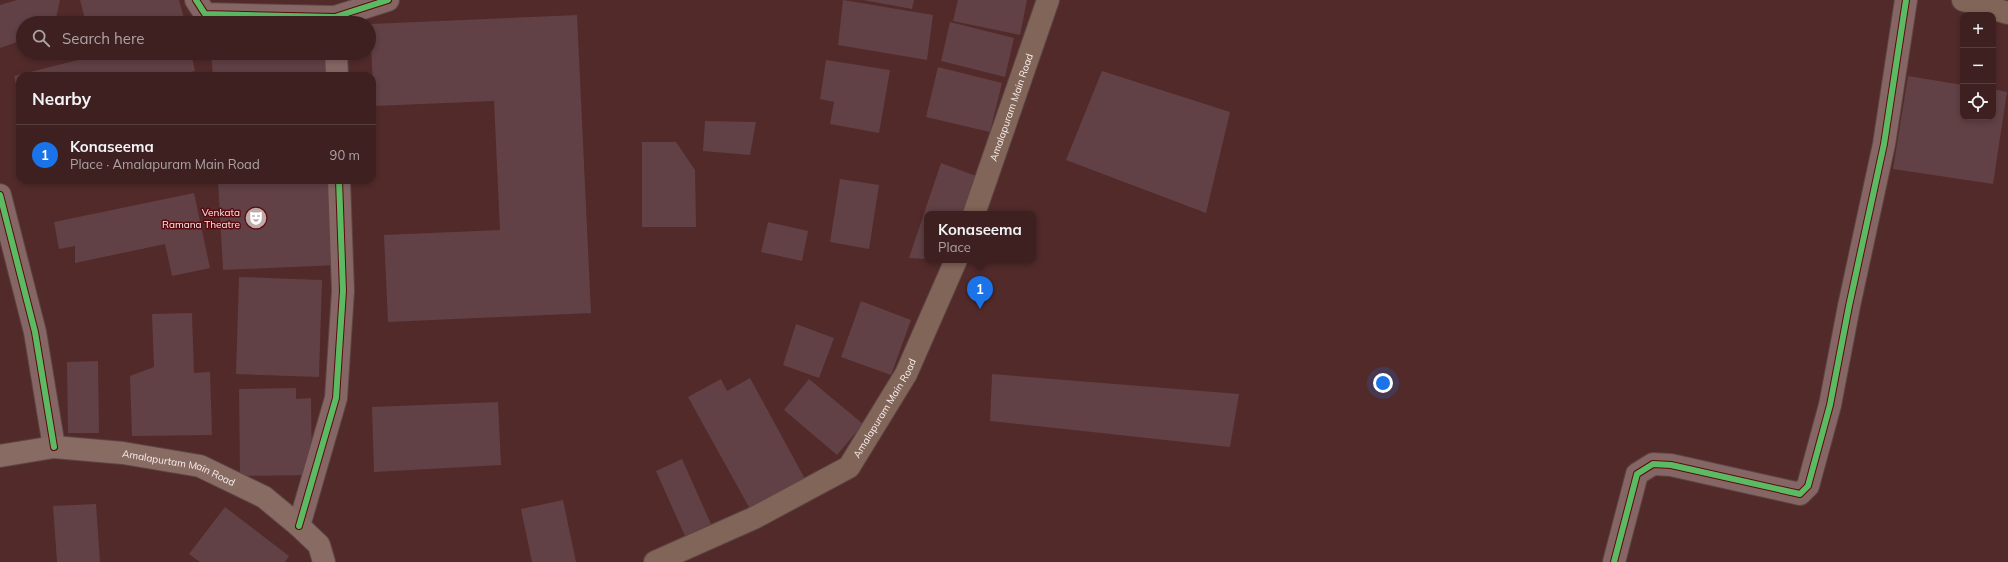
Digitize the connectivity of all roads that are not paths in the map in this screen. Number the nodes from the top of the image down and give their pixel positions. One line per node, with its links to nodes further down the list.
1 (196, 0): 7 (street)
2 (388, 0): 8 (street)
3 (1048, 0): 13 (highway, Amalapuram Main Road)
4 (1906, 0): 20 (street)
5 (1963, 0): 6 (highway)
6 (2008, 13)
7 (249, 16)
8 (346, 16)
9 (336, 60): 10 (street)
10 (337, 72)
11 (340, 184): 17 (street)
12 (0, 195): 15 (street)
13 (975, 211)
14 (955, 263): 19 (highway, Amalapuram Main Road)
15 (54, 447): 16 (main road, Amalapurtam Main Road); 17 (main road, Amalapurtam Main Road)
16 (0, 456)
17 (299, 526): 18 (main road, Amalapurtam Main Road)
18 (324, 562)
19 (655, 562)
20 (1614, 562)

